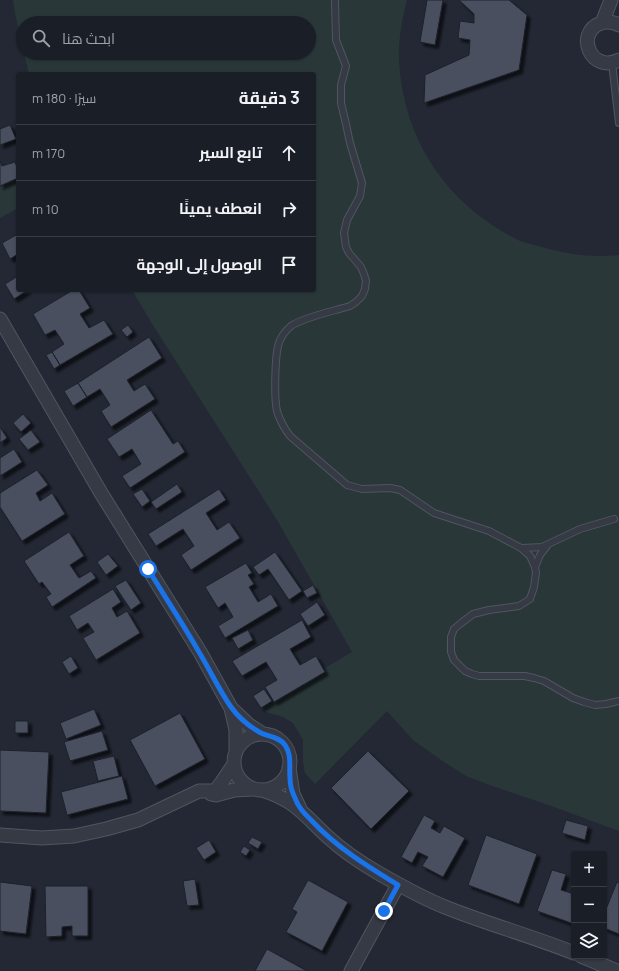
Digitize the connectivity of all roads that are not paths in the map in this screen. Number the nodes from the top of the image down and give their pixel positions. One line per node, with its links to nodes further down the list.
1 (335, 0): 10 (lane)
2 (611, 0): 3 (street)
3 (602, 23): 4 (street); 5 (street)
4 (619, 25)
5 (615, 62): 6 (lane)
6 (619, 123)
7 (0, 319): 13 (street)
8 (614, 518): 9 (lane)
9 (548, 544): 10 (lane); 11 (lane)
10 (521, 548): 11 (lane)
11 (535, 567): 12 (lane)
12 (619, 701)
13 (231, 708): 14 (street); 15 (street)
14 (263, 734): 15 (street); 17 (street)
15 (236, 750): 16 (street)
16 (234, 764): 18 (street); 19 (street)
17 (289, 768): 18 (street); 20 (street)
18 (257, 789): 19 (street); 20 (street)
19 (199, 791): 21 (street)
20 (300, 809): 22 (street)
21 (0, 835)
22 (398, 885): 23 (street); 25 (street)
23 (571, 952)
24 (588, 959): 26 (street)
25 (351, 971)
26 (617, 971)

